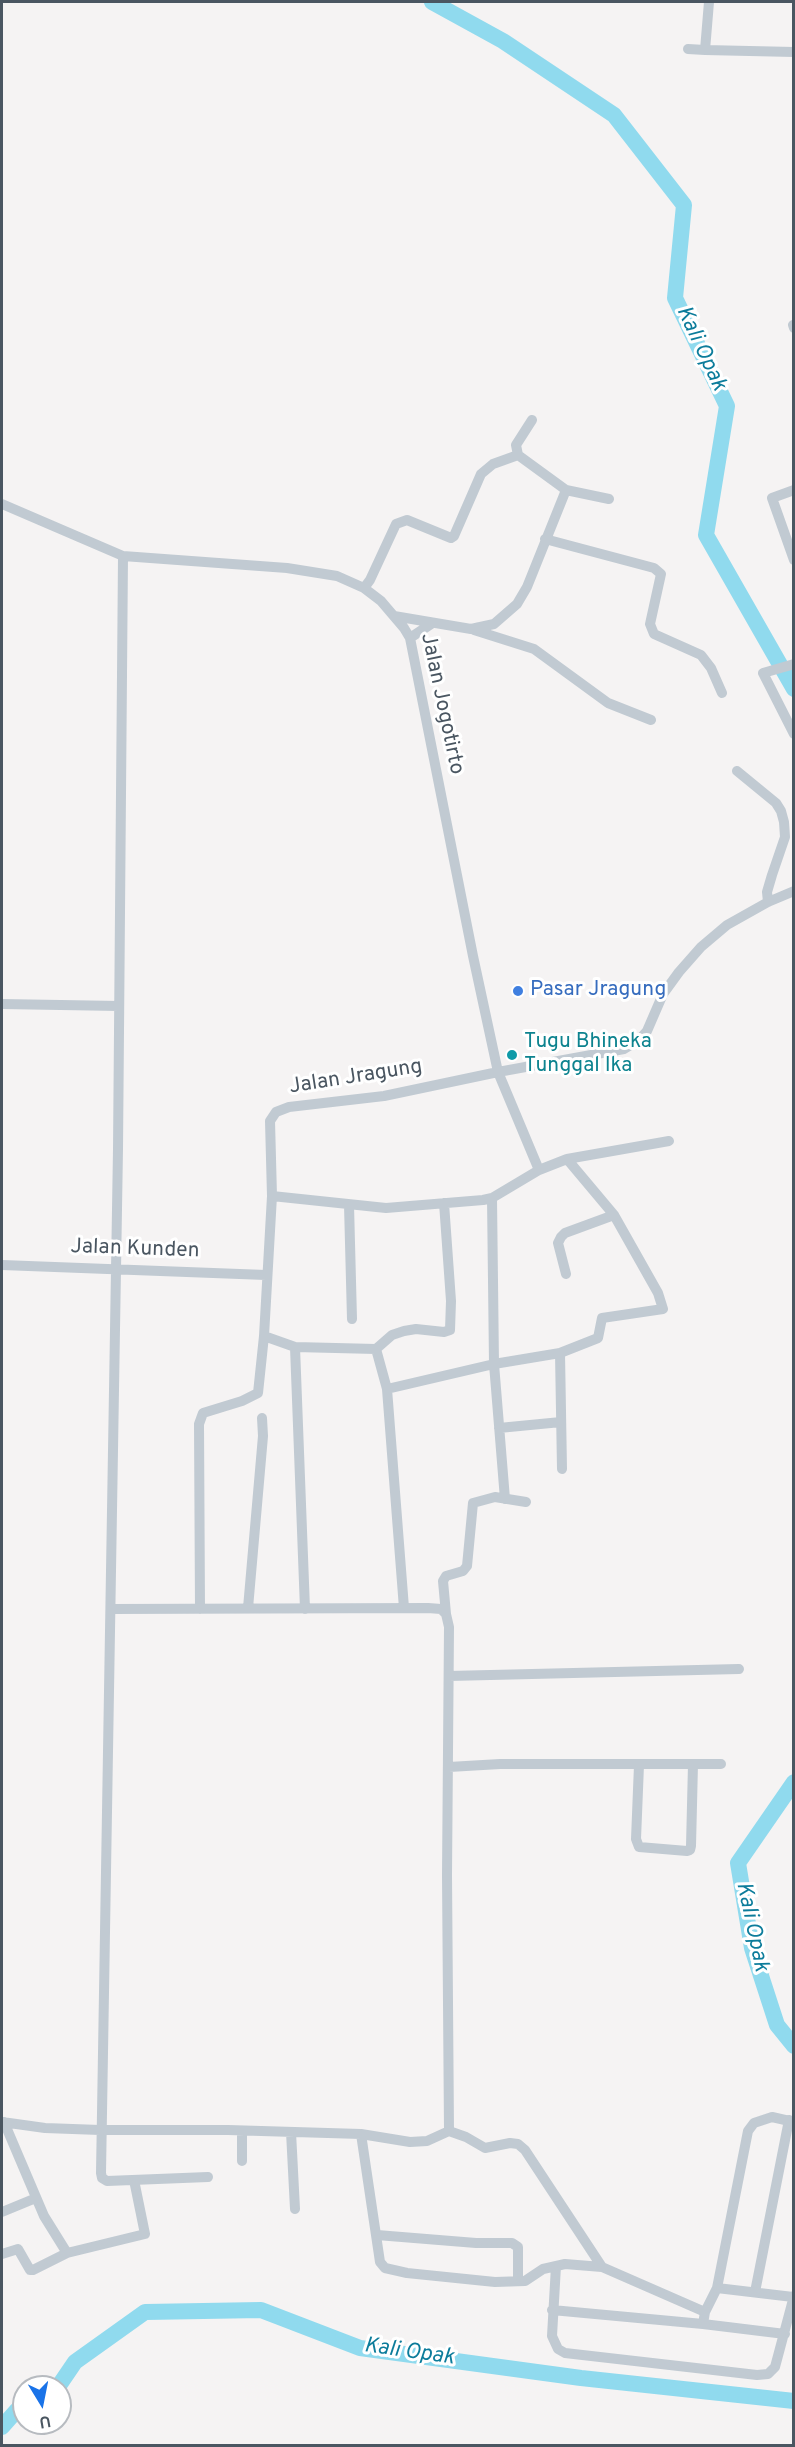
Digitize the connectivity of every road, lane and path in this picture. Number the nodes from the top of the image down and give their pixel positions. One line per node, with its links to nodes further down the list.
1 (710, 2): 3 (street)
2 (688, 49): 3 (street)
3 (705, 50): 4 (street)
4 (794, 52)
5 (532, 420): 6 (street)
6 (518, 455): 7 (street); 14 (street)
7 (566, 490): 9 (street); 11 (street)
8 (794, 490): 13 (street)
9 (609, 499)
10 (2, 504): 12 (street, Jalan Jogotirto)
11 (545, 539): 17 (street); 20 (street)
12 (123, 556): 14 (street, Jalan Jogotirto); 27 (street)
13 (794, 560)
14 (364, 588): 15 (street, Jalan Jogotirto)
15 (394, 616): 16 (street); 18 (street, Jalan Jogotirto)
16 (431, 624): 17 (street); 18 (street)
17 (471, 629): 21 (street)
18 (410, 638): 28 (street, Jalan Jogotirto)
19 (794, 664): 22 (street)
20 (722, 693)
21 (651, 720)
22 (794, 734)
23 (737, 771): 25 (street)
24 (794, 891): 25 (street, Jalan Jragung)
25 (768, 902): 28 (street, Jalan Jragung)
26 (2, 1004): 27 (street)
27 (119, 1006): 38 (street)
28 (498, 1072): 31 (street, Jalan Jogotirto); 32 (street, Jalan Jragung)
29 (669, 1141): 30 (street)
30 (567, 1160): 31 (street); 36 (street)
31 (539, 1170): 33 (street)
32 (272, 1196): 35 (street); 40 (street, Jalan Jragung)
33 (492, 1198): 34 (street); 46 (street)
34 (444, 1203): 35 (street); 44 (street)
35 (349, 1205): 41 (street)
36 (614, 1215): 39 (street); 45 (street)
37 (2, 1265): 38 (street, Jalan Kunden)
38 (116, 1268): 40 (street, Jalan Kunden); 57 (street)
39 (566, 1274)
40 (266, 1275): 42 (street, Jalan Jragung)
41 (352, 1318)
42 (264, 1336): 43 (street); 58 (street, Jalan Jragung)
43 (295, 1347): 44 (street); 55 (street)
44 (376, 1349): 47 (street)
45 (560, 1353): 46 (street); 49 (street)
46 (494, 1365): 47 (street); 50 (street)
47 (387, 1389): 56 (street)
48 (262, 1418): 54 (street)
49 (561, 1422): 50 (street); 51 (street)
50 (500, 1428): 52 (street)
51 (562, 1468)
52 (505, 1499): 53 (street); 59 (street)
53 (526, 1502)
54 (248, 1608): 55 (street); 58 (street)
55 (304, 1608): 56 (street)
56 (404, 1608): 59 (street)
57 (111, 1609): 58 (street); 68 (street)
58 (200, 1609)
59 (446, 1614): 61 (street)
60 (739, 1669): 61 (street)
61 (449, 1676): 65 (street)
62 (693, 1764): 63 (street); 64 (street); 64 (street)
63 (721, 1764)
64 (639, 1765): 65 (street)
65 (449, 1767): 70 (street)
66 (791, 2121): 85 (street); 86 (street)
67 (3, 2122): 68 (street); 76 (street)
68 (100, 2130): 69 (street); 75 (street)
69 (242, 2131): 71 (street); 73 (street)
70 (449, 2131): 72 (street); 83 (street)
71 (291, 2132): 72 (street); 77 (street)
72 (361, 2134): 79 (street)
73 (242, 2161)
74 (208, 2177): 75 (street)
75 (134, 2180): 80 (street)
76 (36, 2198): 78 (street); 80 (street)
77 (295, 2209)
78 (2, 2212)
79 (377, 2235): 84 (street); 84 (street)
80 (67, 2253): 81 (street)
81 (2, 2254)
82 (556, 2266): 83 (street); 84 (street); 88 (street)
83 (602, 2267): 89 (street)
84 (518, 2281)
85 (717, 2288): 86 (street); 89 (street)
86 (755, 2292): 87 (street)
87 (793, 2297): 91 (street)
88 (552, 2310): 90 (street); 91 (street)
89 (705, 2312): 90 (street)
90 (703, 2324): 91 (street)
91 (785, 2334)

